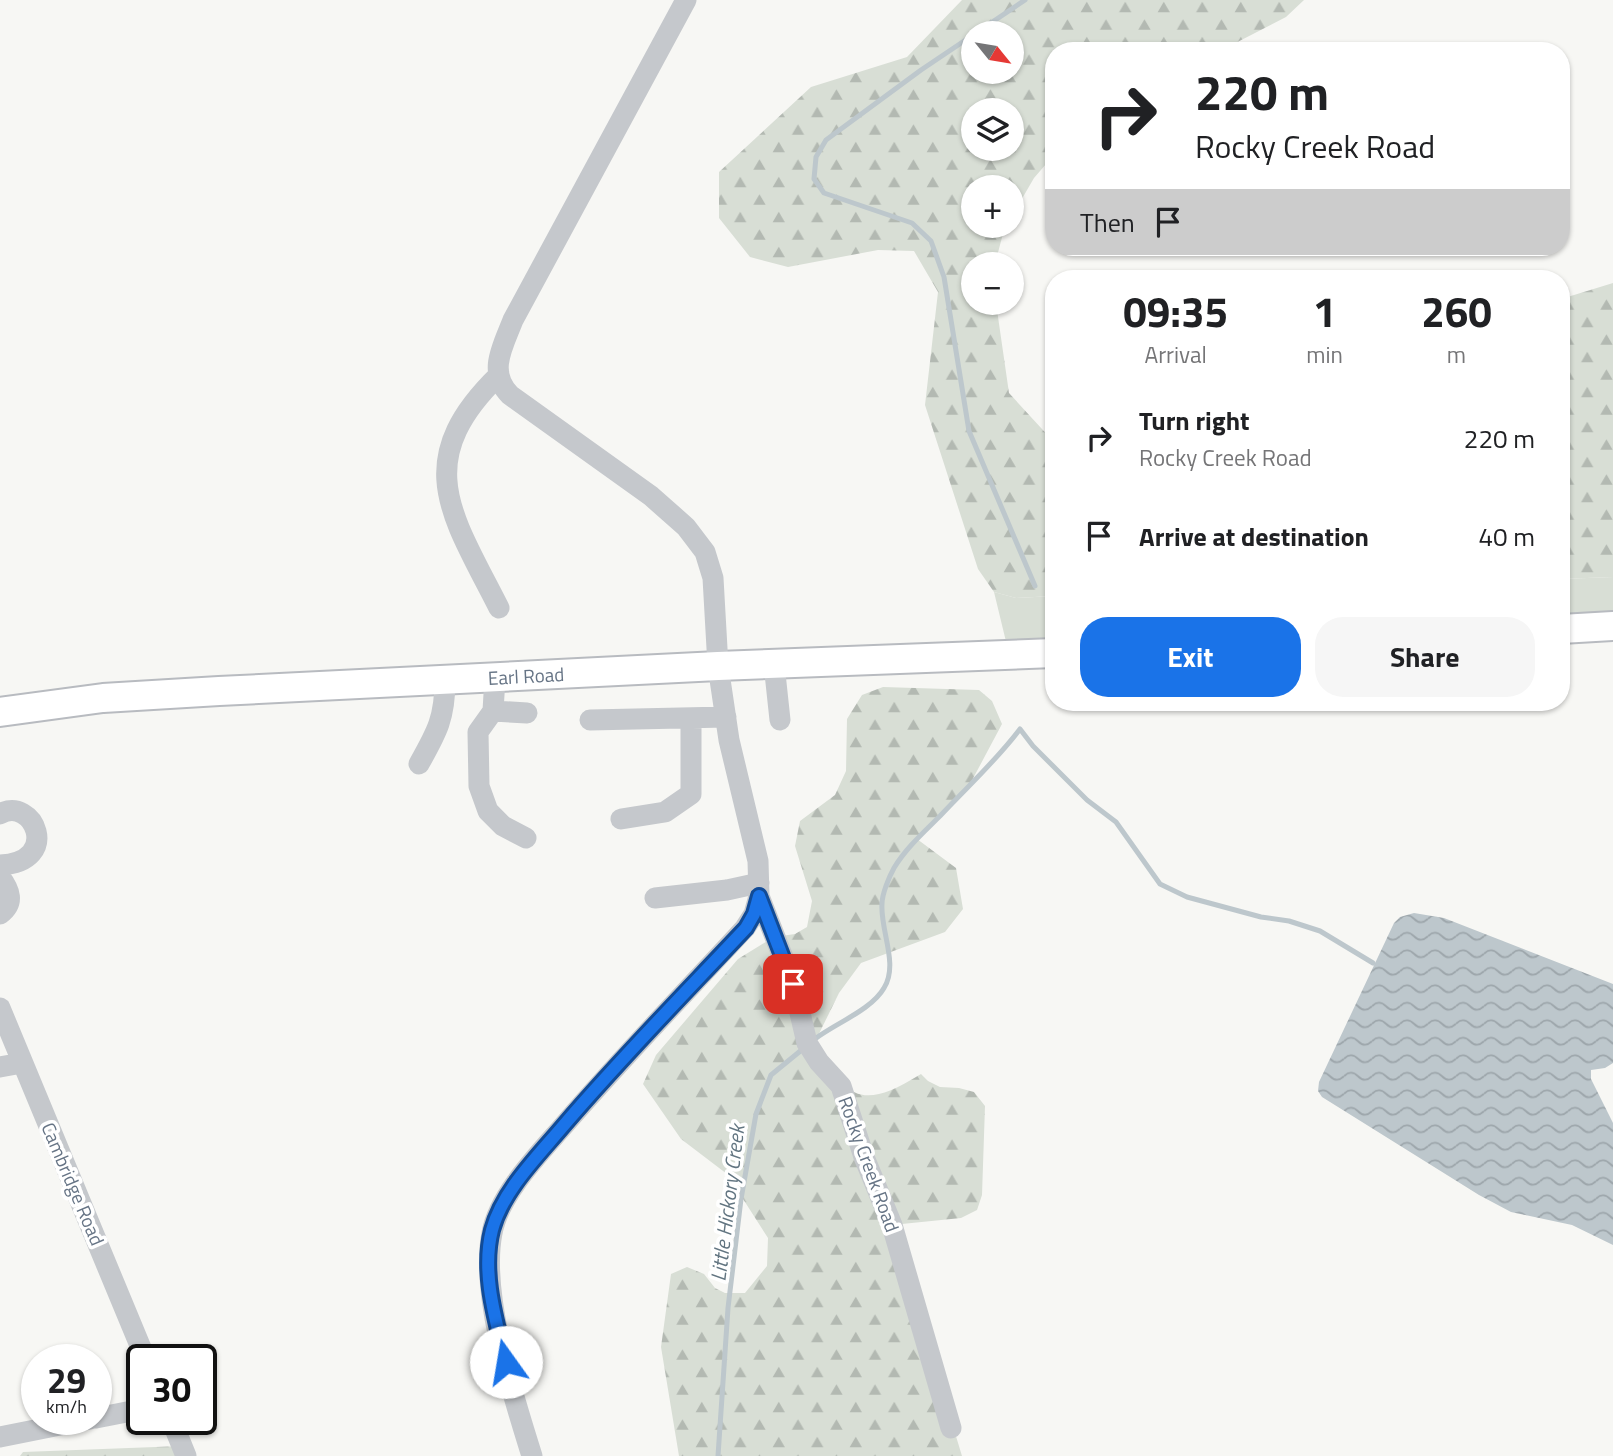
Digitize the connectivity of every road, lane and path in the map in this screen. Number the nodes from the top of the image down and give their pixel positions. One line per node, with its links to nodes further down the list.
1 (686, 0): 2 (street)
2 (498, 376): 3 (street); 8 (street, Rocky Creek Road)
3 (499, 608)
4 (1613, 626): 5 (main road)
5 (1570, 628)
6 (1045, 653): 7 (main road, Earl Road)
7 (774, 663): 8 (main road, Earl Road); 17 (street)
8 (718, 666): 9 (main road, Earl Road); 15 (street, Rocky Creek Road)
9 (495, 678): 10 (main road, Earl Road); 11 (street)
10 (446, 680): 12 (main road, Earl Road); 18 (street)
11 (493, 711): 13 (street); 21 (street)
12 (0, 712)
13 (527, 713)
14 (691, 718): 15 (street); 16 (street); 20 (street)
15 (726, 718): 24 (street, Rocky Creek Road)
16 (590, 720)
17 (780, 720)
18 (419, 764)
19 (0, 814): 22 (street)
20 (621, 819)
21 (526, 838)
22 (0, 864)
23 (0, 877): 26 (street)
24 (759, 890): 25 (street); 31 (street, Rocky Creek Road); 36 (street)
25 (655, 898)
26 (0, 914)
27 (0, 1008): 28 (street, Cambridge Road)
28 (22, 1063): 29 (street); 30 (street, Cambridge Road)
29 (0, 1067)
30 (139, 1344)
31 (951, 1428)
32 (21, 1433): 34 (street)
33 (177, 1435): 35 (street)
34 (0, 1437)
35 (186, 1456)
36 (532, 1456)

